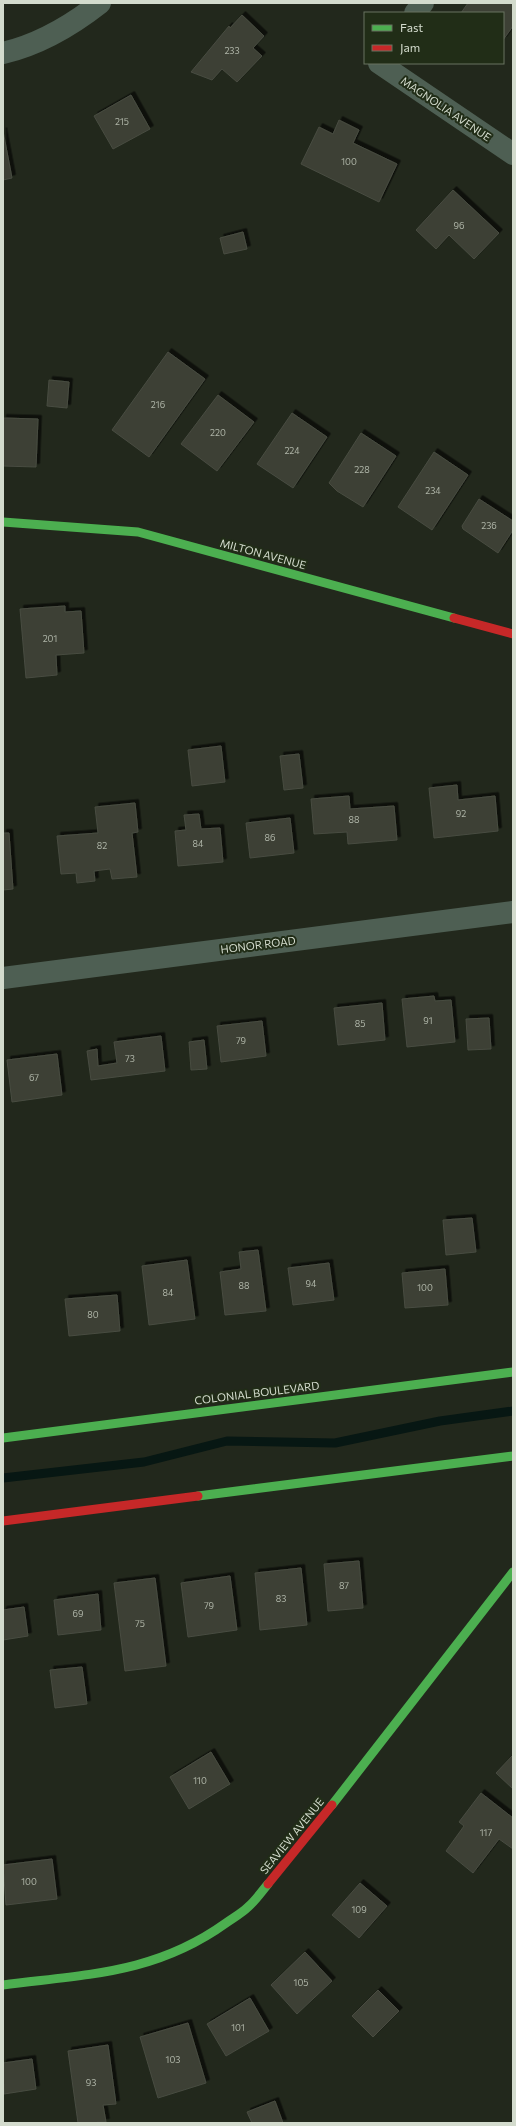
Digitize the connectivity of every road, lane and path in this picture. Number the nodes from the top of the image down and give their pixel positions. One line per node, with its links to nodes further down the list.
1 (100, 3): 4 (street)
2 (423, 3): 3 (street)
3 (416, 12)
4 (3, 53)
5 (380, 64): 6 (street, MAGNOLIA AVENUE)
6 (513, 154)
7 (3, 522): 8 (street, MILTON AVENUE)
8 (513, 634)
9 (513, 912): 10 (street, HONOR ROAD)
10 (3, 978)
11 (513, 1372): 12 (street, COLONIAL BOULEVARD)
12 (3, 1438)
13 (513, 1456): 14 (street)
14 (3, 1521)
15 (513, 1572): 16 (street, SEAVIEW AVENUE)
16 (3, 1986)

